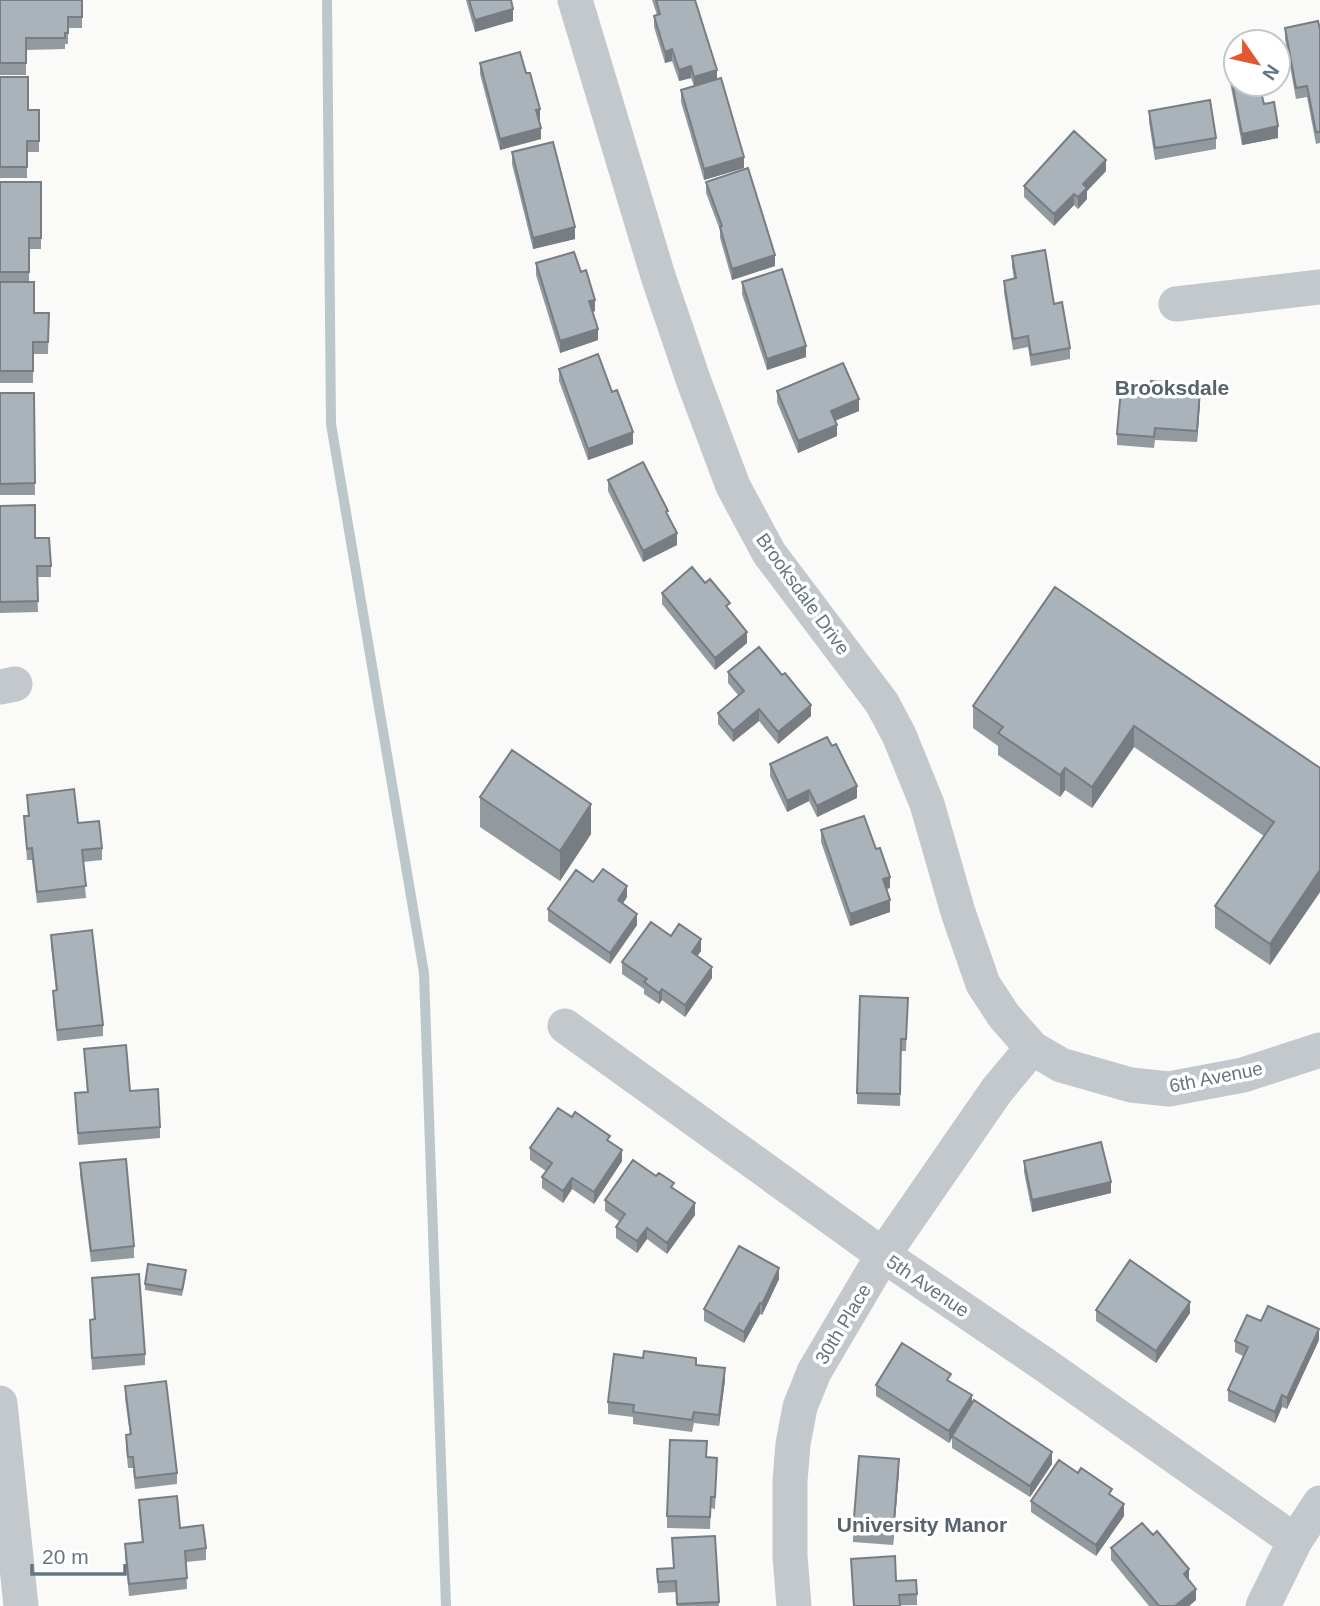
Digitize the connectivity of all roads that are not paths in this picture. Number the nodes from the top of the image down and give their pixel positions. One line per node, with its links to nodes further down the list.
1 (575, 0): 5 (street, Brooksdale Drive)
2 (1320, 287): 3 (street)
3 (1176, 304)
4 (565, 1026): 7 (street, 5th Avenue)
5 (1032, 1048): 6 (street, 6th Avenue); 7 (street, 30th Place)
6 (1320, 1050)
7 (883, 1255): 10 (street, 5th Avenue); 12 (street, 30th Place)
8 (0, 1404): 11 (street)
9 (1320, 1503): 10 (street)
10 (1295, 1541): 13 (street)
11 (21, 1606)
12 (794, 1606)
13 (1264, 1606)

